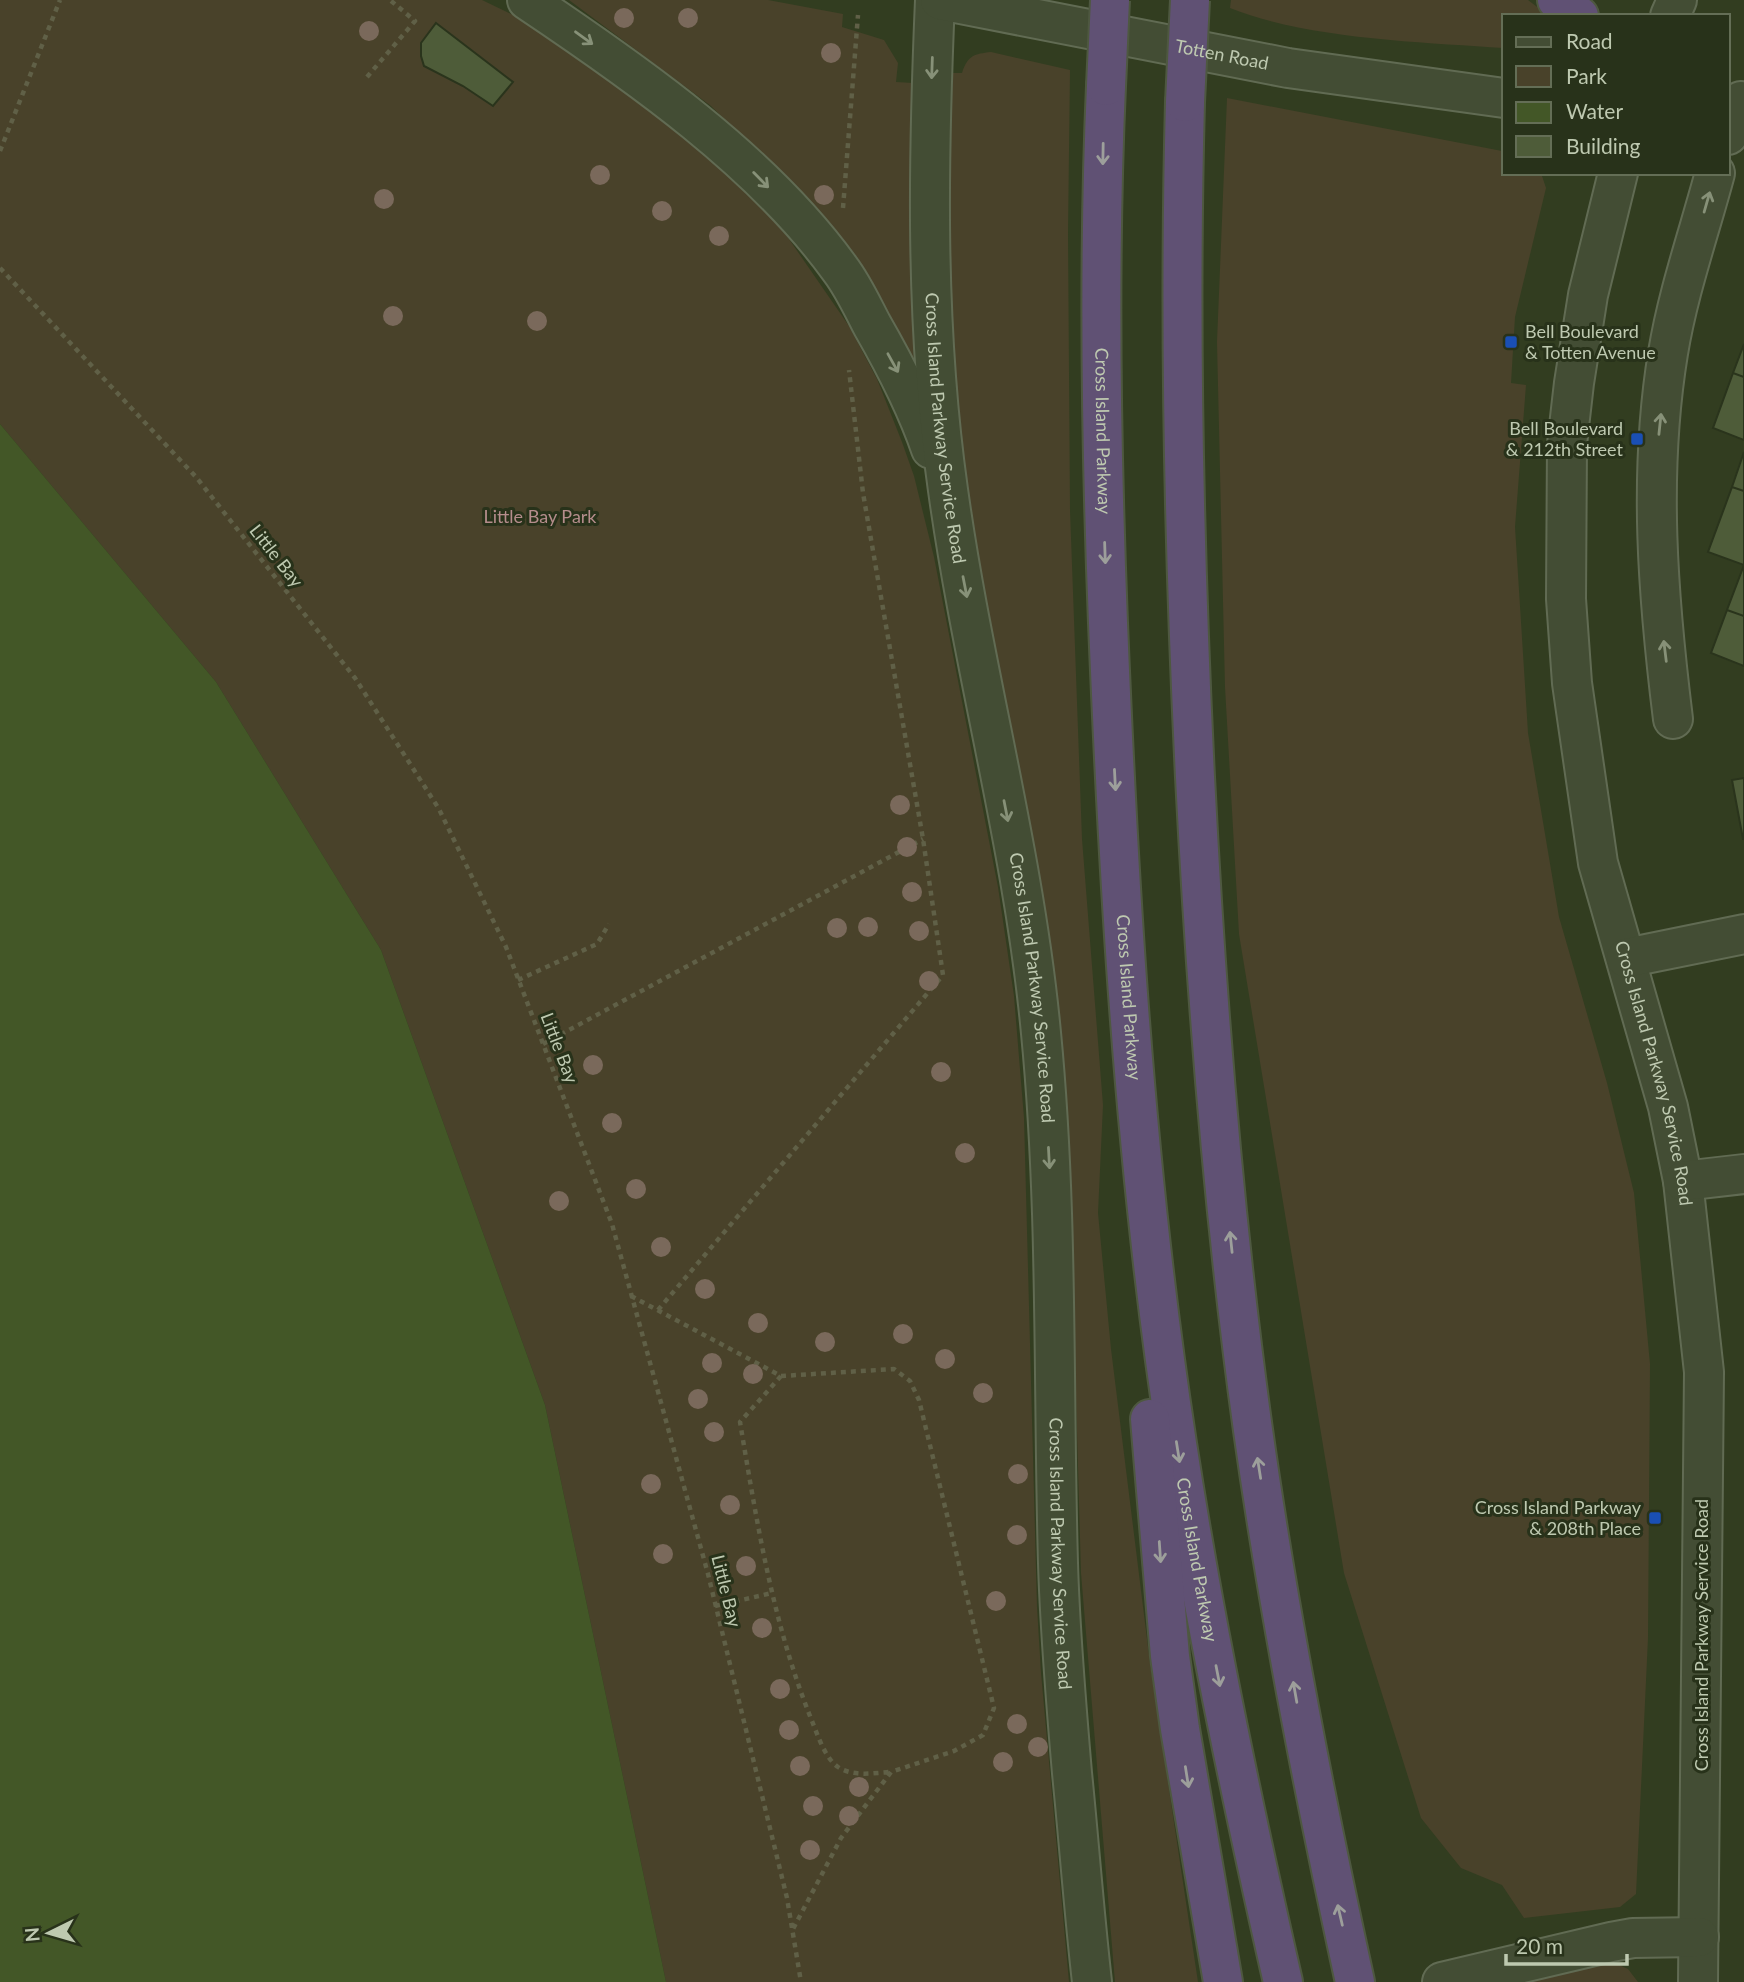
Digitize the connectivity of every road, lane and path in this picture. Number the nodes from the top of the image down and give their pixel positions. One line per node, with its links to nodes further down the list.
1 (60, 0): 13 (path)
2 (390, 0): 11 (path)
3 (527, 0): 19 (street, one-way to 19)
4 (935, 0): 19 (street, Cross Island Parkway Service Road, one-way to 19)
5 (940, 0): 12 (street, Totten Road)
6 (1110, 0): 27 (highway, Cross Island Parkway, one-way to 27, bridge)
7 (1190, 0): 42 (highway, one-way to 7, bridge)
8 (1557, 0): 9 (highway)
9 (1576, 14)
10 (858, 15): 16 (path)
11 (367, 77)
12 (1502, 98)
13 (0, 151)
14 (1618, 175): 24 (street, Cross Island Parkway Service Road)
15 (1715, 175): 20 (street, one-way to 15)
16 (842, 216)
17 (0, 268): 25 (path, Little Bay)
18 (848, 358): 21 (path)
19 (955, 534): 39 (street, Cross Island Parkway Service Road, one-way to 39)
20 (1673, 719)
21 (923, 839): 26 (path); 31 (path)
22 (609, 924): 25 (path)
23 (1744, 934): 24 (street)
24 (1626, 958): 29 (street, Cross Island Parkway Service Road)
25 (519, 980): 26 (path, Little Bay)
26 (543, 1044): 30 (path, Little Bay)
27 (1133, 1068): 40 (highway, one-way to 40); 41 (highway, Cross Island Parkway, one-way to 41)
28 (1744, 1174): 29 (street)
29 (1683, 1181): 37 (street, Cross Island Parkway Service Road)
30 (631, 1296): 31 (path); 34 (path, Little Bay)
31 (658, 1310): 32 (path)
32 (781, 1376): 33 (path); 35 (path)
33 (772, 1593): 34 (path); 35 (path)
34 (715, 1606): 36 (path, Little Bay)
35 (891, 1772): 36 (path)
36 (792, 1929): 38 (path, Little Bay)
37 (1699, 1937): 43 (street); 44 (street, Cross Island Parkway Service Road)
38 (801, 1982)
39 (1092, 1982)
40 (1223, 1982)
41 (1283, 1982)
42 (1355, 1982)
43 (1441, 1982)
44 (1698, 1982)

